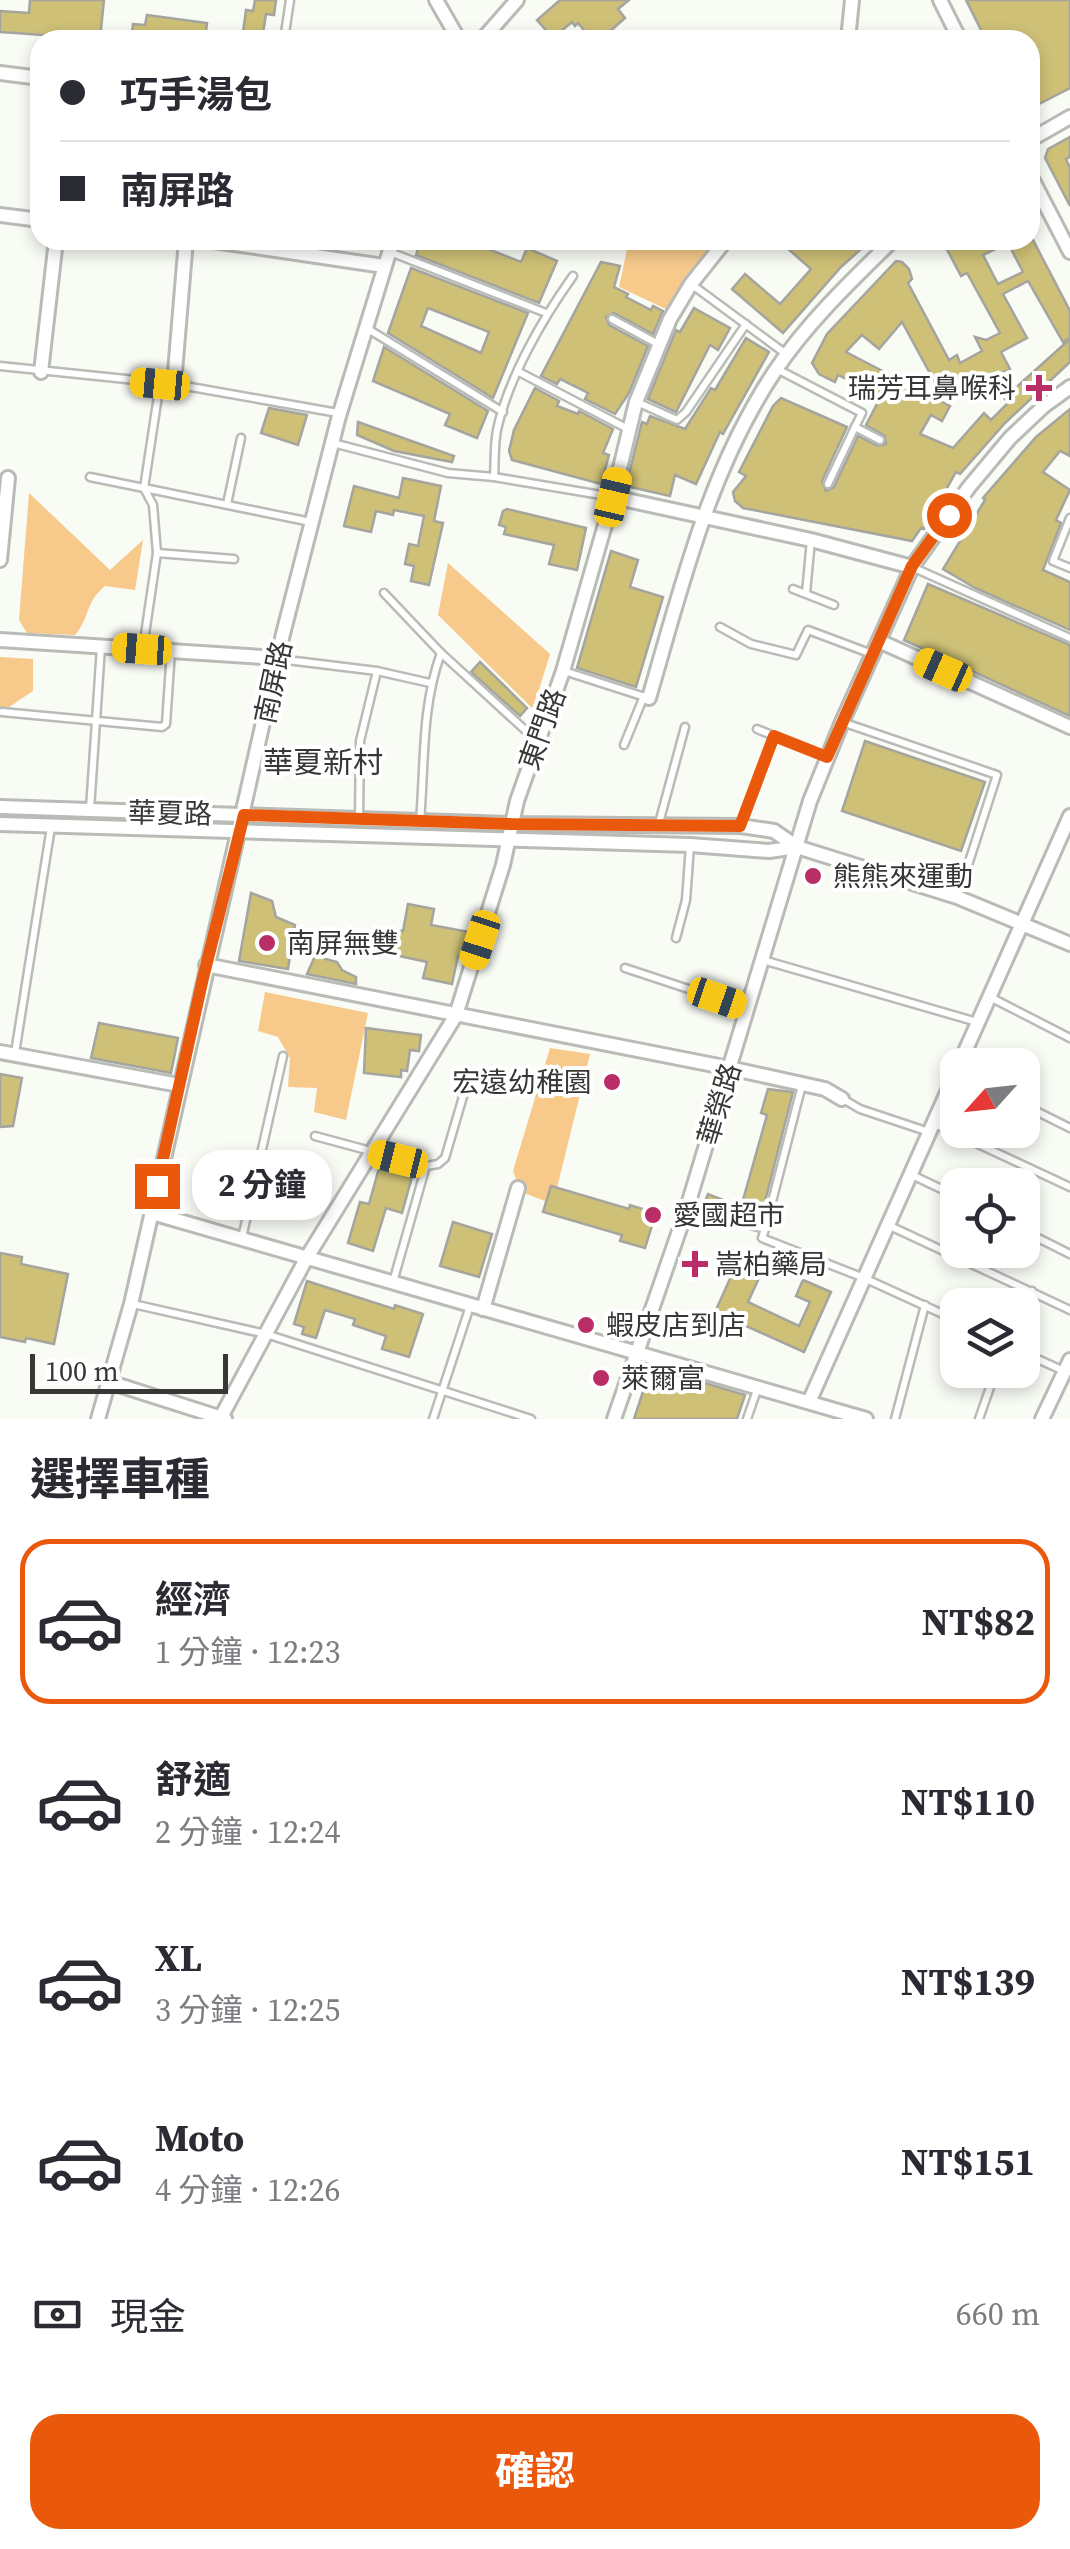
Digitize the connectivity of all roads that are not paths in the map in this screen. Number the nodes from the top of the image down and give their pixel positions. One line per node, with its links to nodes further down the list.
1 (290, 0): 6 (lane)
2 (436, 0): 7 (street)
3 (517, 0): 8 (street)
4 (852, 0): 9 (street)
5 (940, 0): 10 (street)
6 (286, 30)
7 (453, 30)
8 (491, 30)
9 (849, 30)
10 (955, 30)
11 (0, 73): 12 (street)
12 (30, 77)
13 (1070, 118): 14 (street)
14 (1040, 134)
15 (1040, 194): 25 (street)
16 (0, 215): 17 (street)
17 (30, 219)
18 (55, 250): 37 (street)
19 (185, 250): 39 (street)
20 (298, 250): 26 (street)
21 (390, 250): 26 (street, 南屏路)
22 (400, 250): 29 (lane)
23 (718, 250): 28 (street, 東門路)
24 (883, 250): 34 (street)
25 (1070, 252)
26 (384, 266): 32 (street, 南屏路)
27 (573, 276): 29 (lane)
28 (692, 284): 31 (lane); 33 (street, 東門路)
29 (546, 314): 38 (lane)
30 (612, 320): 33 (lane)
31 (746, 324): 34 (lane); 41 (lane)
32 (366, 327): 42 (lane); 43 (street, 南屏路)
33 (658, 344): 41 (street, 東門路)
34 (787, 355): 36 (street)
35 (0, 366): 37 (lane)
36 (776, 368): 44 (lane); 56 (street)
37 (41, 372): 39 (lane)
38 (518, 372): 42 (lane); 45 (lane)
39 (167, 384): 43 (lane); 53 (lane)
40 (1070, 387): 63 (street, 華榮路)
41 (636, 402): 45 (street, 東門路)
42 (503, 412): 50 (lane)
43 (340, 414): 48 (street, 南屏路)
44 (855, 427): 47 (lane); 52 (lane)
45 (628, 429): 54 (street, 東門路)
46 (241, 438): 55 (lane)
47 (880, 440)
48 (332, 443): 50 (lane); 58 (street, 南屏路)
49 (90, 477): 53 (lane)
50 (494, 477): 54 (lane)
51 (8, 478): 62 (street)
52 (828, 484)
53 (144, 488): 55 (lane); 60 (lane)
54 (613, 497): 56 (street); 78 (street, 東門路)
55 (227, 504): 58 (lane)
56 (701, 518): 59 (street); 81 (street)
57 (1070, 518): 64 (lane)
58 (312, 522): 77 (street, 南屏路)
59 (812, 540): 63 (street); 67 (lane)
60 (156, 553): 61 (lane); 74 (lane)
61 (234, 559)
62 (0, 560)
63 (912, 566): 70 (lane); 73 (street, 華榮路)
64 (1070, 568)
65 (794, 589): 67 (lane)
66 (384, 593): 76 (lane)
67 (806, 593): 68 (lane)
68 (834, 604)
69 (720, 626): 73 (lane)
70 (1070, 638)
71 (0, 640): 72 (street)
72 (101, 646): 74 (street); 83 (lane)
73 (876, 648): 84 (street, 華榮路); 86 (street)
74 (142, 649): 75 (street)
75 (171, 651): 77 (street); 83 (lane)
76 (441, 653): 80 (lane); 89 (lane)
77 (278, 658): 79 (lane); 94 (street, 南屏路)
78 (563, 671): 81 (lane); 89 (street, 東門路)
79 (377, 672): 80 (lane); 96 (lane)
80 (430, 683): 97 (lane)
81 (646, 697): 90 (lane)
82 (2, 712): 83 (lane)
83 (94, 718): 93 (lane)
84 (842, 722): 91 (street, 華榮路); 110 (lane)
85 (686, 727): 100 (lane)
86 (1070, 727)
87 (757, 729): 88 (lane)
88 (774, 736): 91 (lane); 101 (lane)
89 (537, 741): 99 (street, 東門路)
90 (624, 745)
91 (827, 757): 109 (street, 華榮路)
92 (0, 807): 93 (street, 華夏路)
93 (90, 811): 94 (street, 華夏路); 103 (lane)
94 (244, 815): 96 (street, 華夏路); 104 (street, 南屏路)
95 (1070, 816): 111 (street)
96 (358, 818): 97 (street, 華夏路); 105 (lane)
97 (420, 820): 99 (street, 華夏路); 106 (lane)
98 (0, 824): 102 (street, 華夏路)
99 (511, 824): 100 (street, 華夏路); 107 (street, 東門路)
100 (658, 824): 101 (street, 華夏路)
101 (740, 826): 109 (street, 華夏路)
102 (51, 827): 103 (street, 華夏路); 123 (lane)
103 (90, 828): 104 (street, 華夏路)
104 (240, 832): 105 (street, 華夏路); 115 (street, 南屏路)
105 (359, 834): 106 (street, 華夏路)
106 (419, 837): 107 (street, 華夏路)
107 (508, 839): 108 (street, 華夏路); 119 (street, 東門路)
108 (690, 846): 109 (street, 華夏路); 112 (lane)
109 (796, 847): 110 (street); 114 (street, 華榮路)
110 (958, 897): 111 (street)
111 (1022, 924): 113 (street); 117 (street)
112 (676, 938)
113 (1070, 944)
114 (762, 959): 118 (street, 華榮路); 120 (lane)
115 (206, 964): 119 (street); 127 (street, 南屏路)
116 (624, 968): 118 (lane)
117 (989, 997): 120 (street); 121 (lane)
118 (747, 1008): 125 (street, 華榮路)
119 (456, 1015): 125 (street); 135 (street, 東門路)
120 (978, 1022): 122 (street)
121 (1070, 1038)
122 (967, 1048)
123 (7, 1053): 127 (street)
124 (282, 1056): 145 (lane)
125 (729, 1068): 128 (street); 141 (street, 華榮路)
126 (467, 1083): 136 (lane)
127 (179, 1084): 142 (street, 南屏路)
128 (802, 1084): 129 (street); 144 (lane)
129 (842, 1098): 132 (lane)
130 (940, 1108): 132 (street)
131 (1040, 1113): 133 (lane)
132 (931, 1128): 137 (street); 138 (lane)
133 (1070, 1128)
134 (315, 1136): 135 (lane)
135 (369, 1152): 136 (lane); 148 (street, 東門路)
136 (426, 1166): 150 (lane)
137 (910, 1174): 140 (lane); 143 (street)
138 (1070, 1187)
139 (518, 1188): 155 (street)
140 (940, 1189)
141 (687, 1208): 144 (lane); 159 (street, 華榮路)
142 (152, 1213): 145 (street); 153 (street, 南屏路)
143 (888, 1225): 149 (street); 151 (lane)
144 (765, 1228): 149 (lane)
145 (242, 1238): 148 (street)
146 (1040, 1239): 147 (lane)
147 (1070, 1254)
148 (306, 1259): 150 (street); 158 (street, 東門路)
149 (864, 1278): 154 (lane); 166 (street)
150 (392, 1284): 155 (street)
151 (1025, 1288)
152 (1040, 1295): 156 (lane)
153 (131, 1304): 158 (lane); 162 (street, 南屏路)
154 (925, 1305): 157 (lane); 175 (lane)
155 (477, 1307): 159 (street); 165 (lane)
156 (1070, 1310)
157 (940, 1312)
158 (266, 1334): 165 (lane); 169 (street, 東門路)
159 (637, 1351): 163 (street); 172 (street, 華榮路)
160 (1040, 1357): 161 (lane)
161 (1068, 1366): 177 (street)
162 (110, 1382): 168 (street, 南屏路); 169 (street)
163 (759, 1386): 166 (street); 173 (lane)
164 (989, 1388): 176 (lane)
165 (441, 1392): 170 (lane); 171 (lane)
166 (809, 1402): 167 (street)
167 (833, 1414): 174 (street)
168 (98, 1419)
169 (221, 1419)
170 (433, 1419)
171 (530, 1419)
172 (614, 1419)
173 (748, 1419)
174 (866, 1419)
175 (895, 1419)
176 (978, 1419)
177 (1042, 1419)

